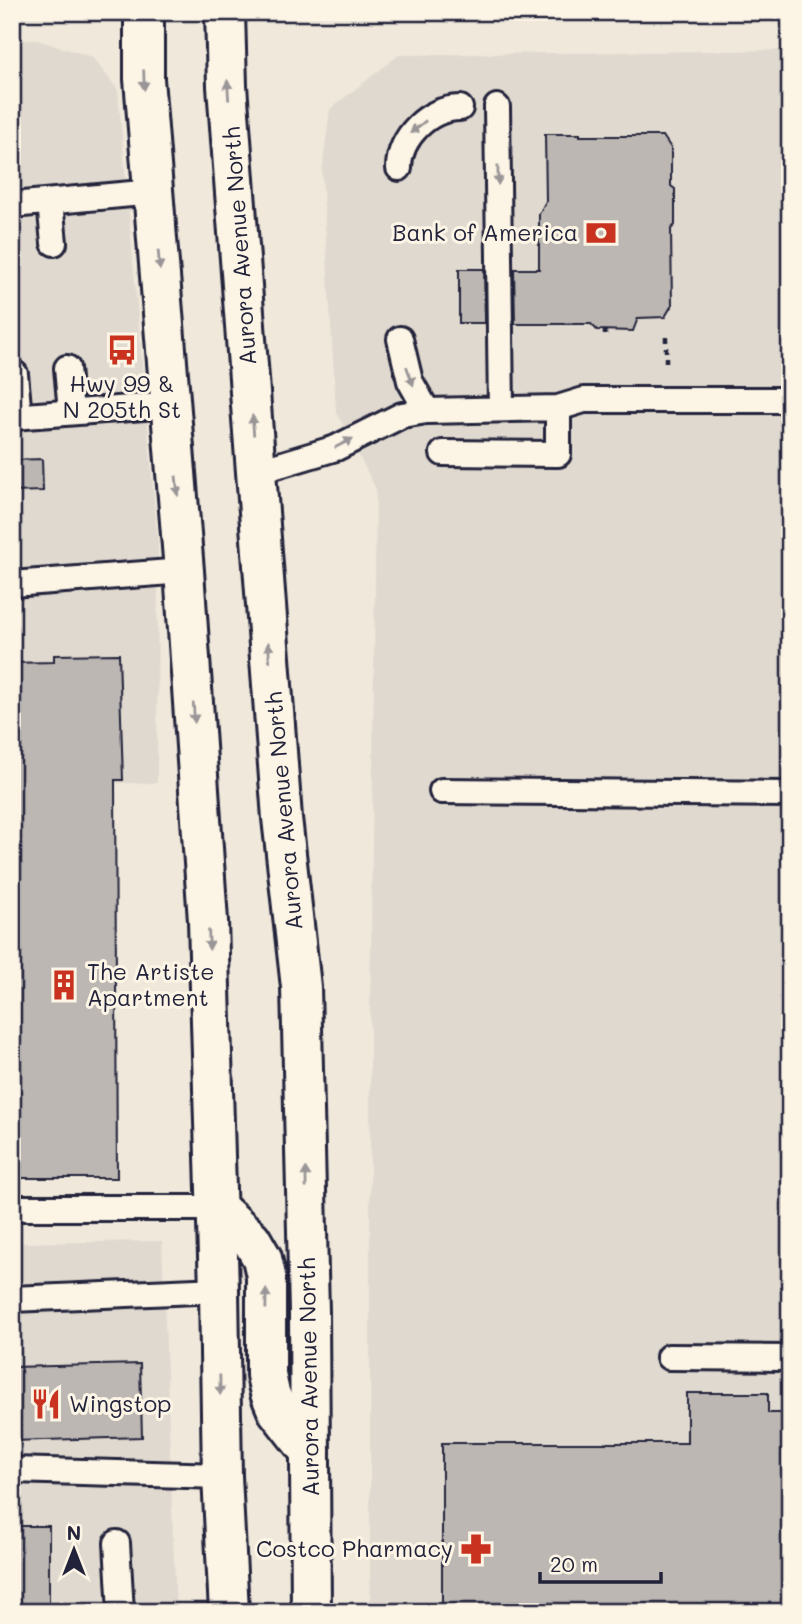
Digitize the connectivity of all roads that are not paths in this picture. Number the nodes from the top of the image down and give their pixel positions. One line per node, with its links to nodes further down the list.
1 (144, 12): 6 (main road, one-way to 6)
2 (225, 12): 21 (main road, Aurora Avenue North, one-way to 2)
3 (497, 107): 16 (lane, one-way to 16)
4 (460, 108): 5 (lane, one-way to 5)
5 (400, 168)
6 (153, 192): 7 (lane); 14 (main road, one-way to 14)
7 (50, 202): 8 (lane); 9 (lane)
8 (12, 205)
9 (54, 243)
10 (400, 339): 17 (lane, one-way to 17)
11 (67, 368): 18 (lane)
12 (15, 374): 19 (lane)
13 (790, 400): 15 (lane)
14 (170, 405): 18 (lane); 22 (main road, one-way to 22)
15 (558, 408): 16 (lane); 20 (lane)
16 (501, 410): 17 (lane)
17 (427, 411): 21 (lane, one-way to 17)
18 (71, 412): 19 (lane)
19 (16, 417)
20 (443, 453)
21 (256, 472): 32 (main road, Aurora Avenue North, one-way to 21)
22 (184, 571): 23 (lane); 27 (main road, one-way to 27)
23 (12, 584)
24 (442, 791): 25 (lane)
25 (790, 794)
26 (12, 1208): 27 (lane)
27 (217, 1208): 28 (main road); 32 (main road, one-way to 27)
28 (219, 1290): 29 (lane); 34 (main road, one-way to 34)
29 (12, 1299)
30 (669, 1357): 31 (lane)
31 (790, 1358)
32 (310, 1452): 38 (main road, Aurora Avenue North)
33 (12, 1470): 34 (lane)
34 (222, 1476): 37 (main road)
35 (117, 1543): 36 (lane)
36 (121, 1612)
37 (229, 1612)
38 (311, 1612)

